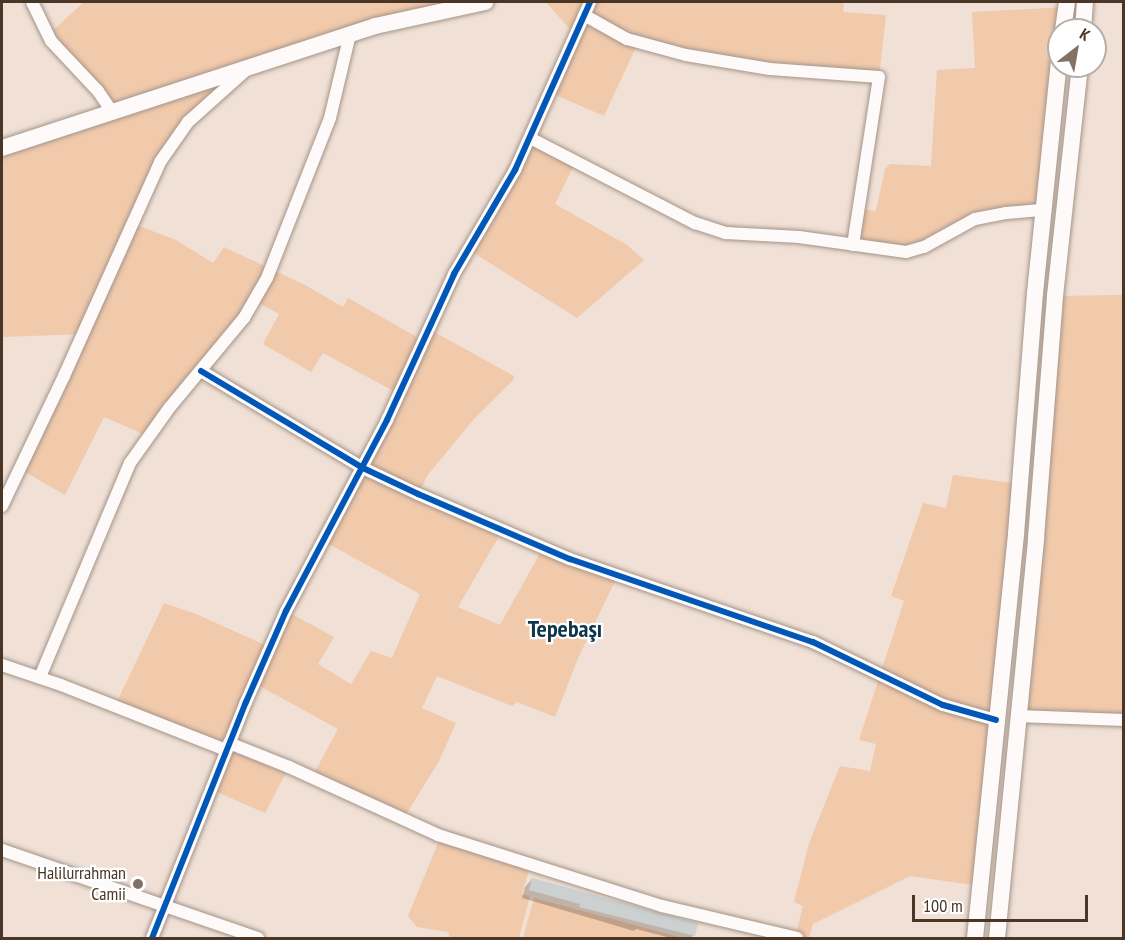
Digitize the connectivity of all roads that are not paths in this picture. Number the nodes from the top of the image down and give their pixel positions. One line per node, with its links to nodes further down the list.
1 (32, 2): 13 (street)
2 (485, 2): 9 (main road)
3 (590, 2): 6 (street)
4 (1067, 2): 7 (main road)
5 (1085, 2): 8 (main road)
6 (584, 15): 14 (street); 17 (street)
7 (1065, 18)
8 (1084, 18)
9 (350, 34): 10 (main road); 18 (street)
10 (248, 68): 13 (main road); 20 (street)
11 (1057, 78): 16 (main road)
12 (1079, 78): 23 (main road)
13 (113, 112): 15 (main road)
14 (530, 138): 17 (street); 19 (street)
15 (2, 148)
16 (1044, 210): 17 (street); 24 (main road)
17 (853, 244)
18 (201, 371): 19 (street); 22 (street)
19 (363, 468): 24 (street); 26 (street)
20 (2, 506)
21 (2, 665): 22 (street)
22 (40, 677): 26 (street)
23 (1017, 716): 25 (street); 34 (main road)
24 (996, 720): 33 (main road)
25 (1124, 720)
26 (228, 747): 28 (street); 29 (street)
27 (2, 850): 28 (street)
28 (163, 907): 30 (street); 31 (street)
29 (748, 934): 32 (street)
30 (152, 939)
31 (258, 939)
32 (797, 939)
33 (975, 939)
34 (997, 939)

